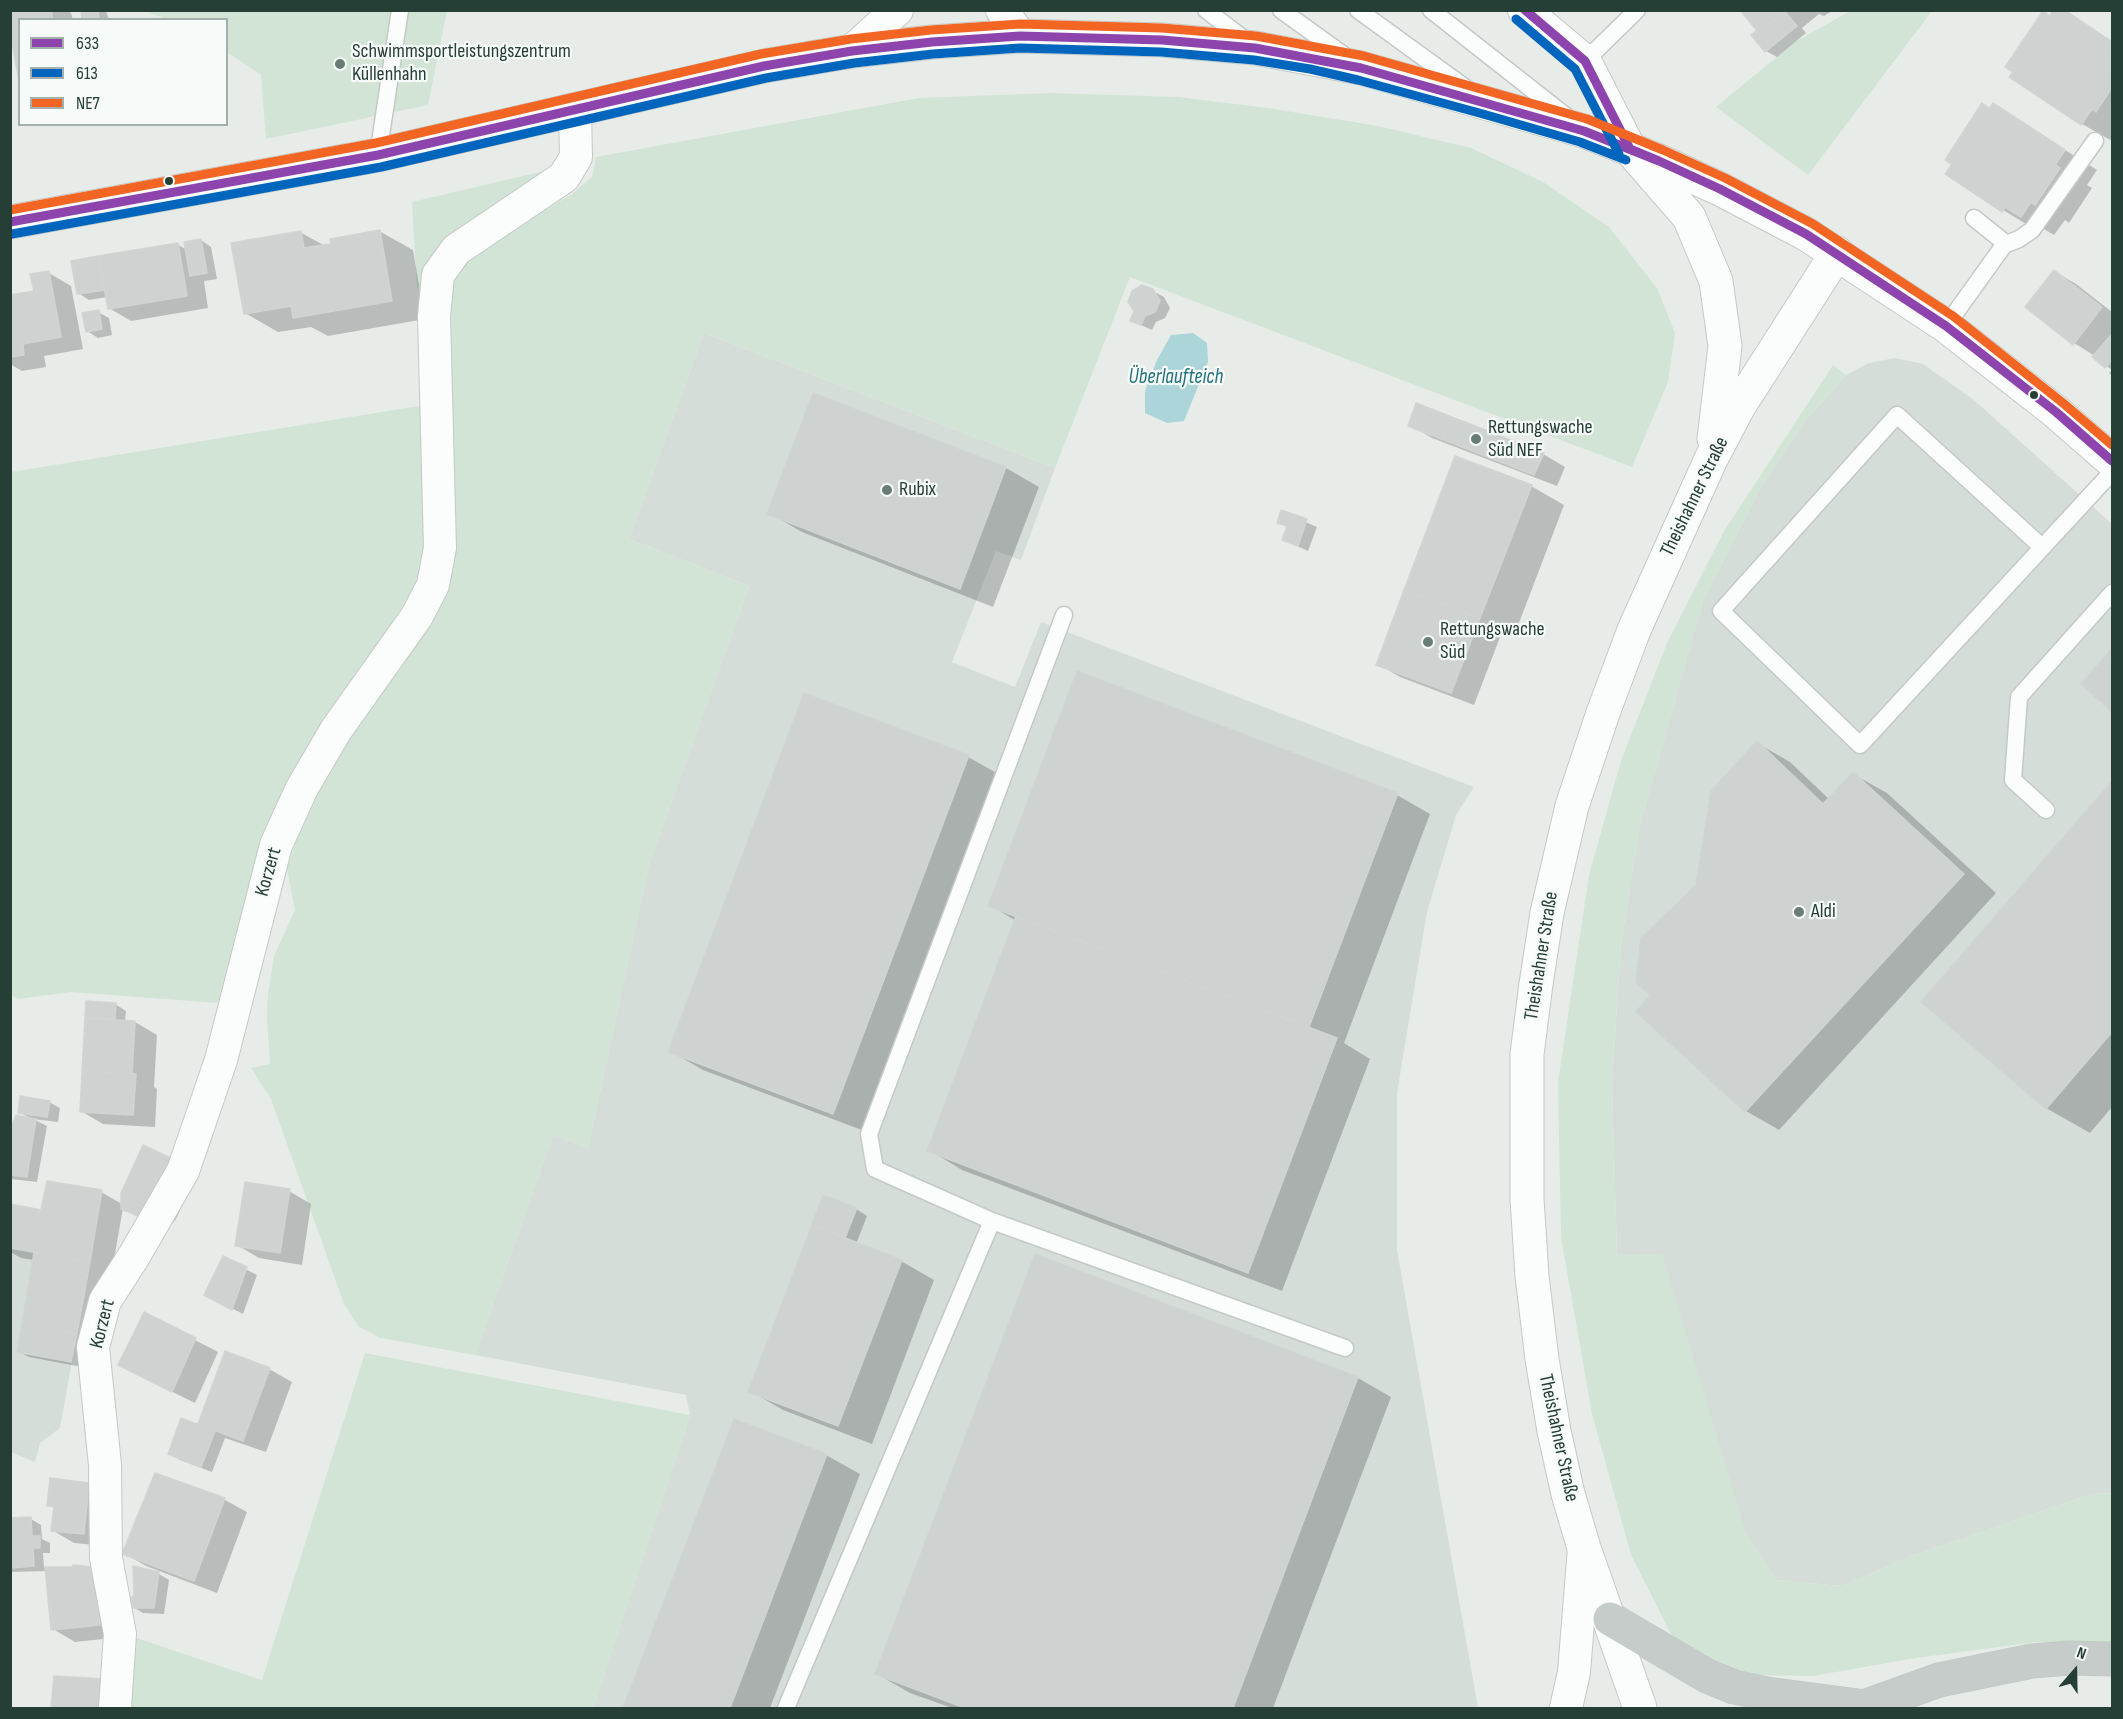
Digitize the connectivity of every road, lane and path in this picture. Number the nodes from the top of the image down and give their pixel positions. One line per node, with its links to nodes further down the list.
1 (400, 10): 19 (lane)
2 (897, 10): 11 (street)
3 (1206, 10): 10 (lane)
4 (1281, 10): 13 (lane)
5 (1358, 10): 14 (lane)
6 (1431, 10): 16 (lane)
7 (1524, 10): 12 (street)
8 (1637, 10): 12 (lane)
9 (1011, 23): 10 (street); 11 (street)
10 (1255, 48): 13 (street)
11 (852, 51): 15 (street)
12 (1585, 61): 18 (street)
13 (1361, 68): 14 (street)
14 (1486, 102): 16 (street)
15 (575, 110): 19 (street); 37 (street, Korzert)
16 (1584, 130): 18 (street)
17 (2096, 141): 22 (lane)
18 (1630, 149): 23 (street); 25 (street)
19 (378, 154): 21 (street)
20 (1974, 218): 22 (lane)
21 (10, 222)
22 (2004, 244): 24 (lane)
23 (1837, 253): 24 (street); 25 (street, Theishahner Straße)
24 (1946, 326): 26 (street)
25 (1711, 459): 34 (street, Theishahner Straße)
26 (2112, 461)
27 (2112, 472): 28 (lane)
28 (2042, 548): 28 (lane)
29 (2112, 592): 31 (lane)
30 (1064, 615): 32 (lane)
31 (2046, 810)
32 (992, 1221): 33 (lane); 38 (lane)
33 (1345, 1348)
34 (1584, 1548): 35 (street, Theishahner Straße); 39 (street)
35 (1610, 1619): 40 (street, Theishahner Straße); 41 (highway)
36 (2112, 1659): 41 (highway)
37 (115, 1708)
38 (786, 1708)
39 (1566, 1708)
40 (1640, 1708)
41 (1863, 1708)

